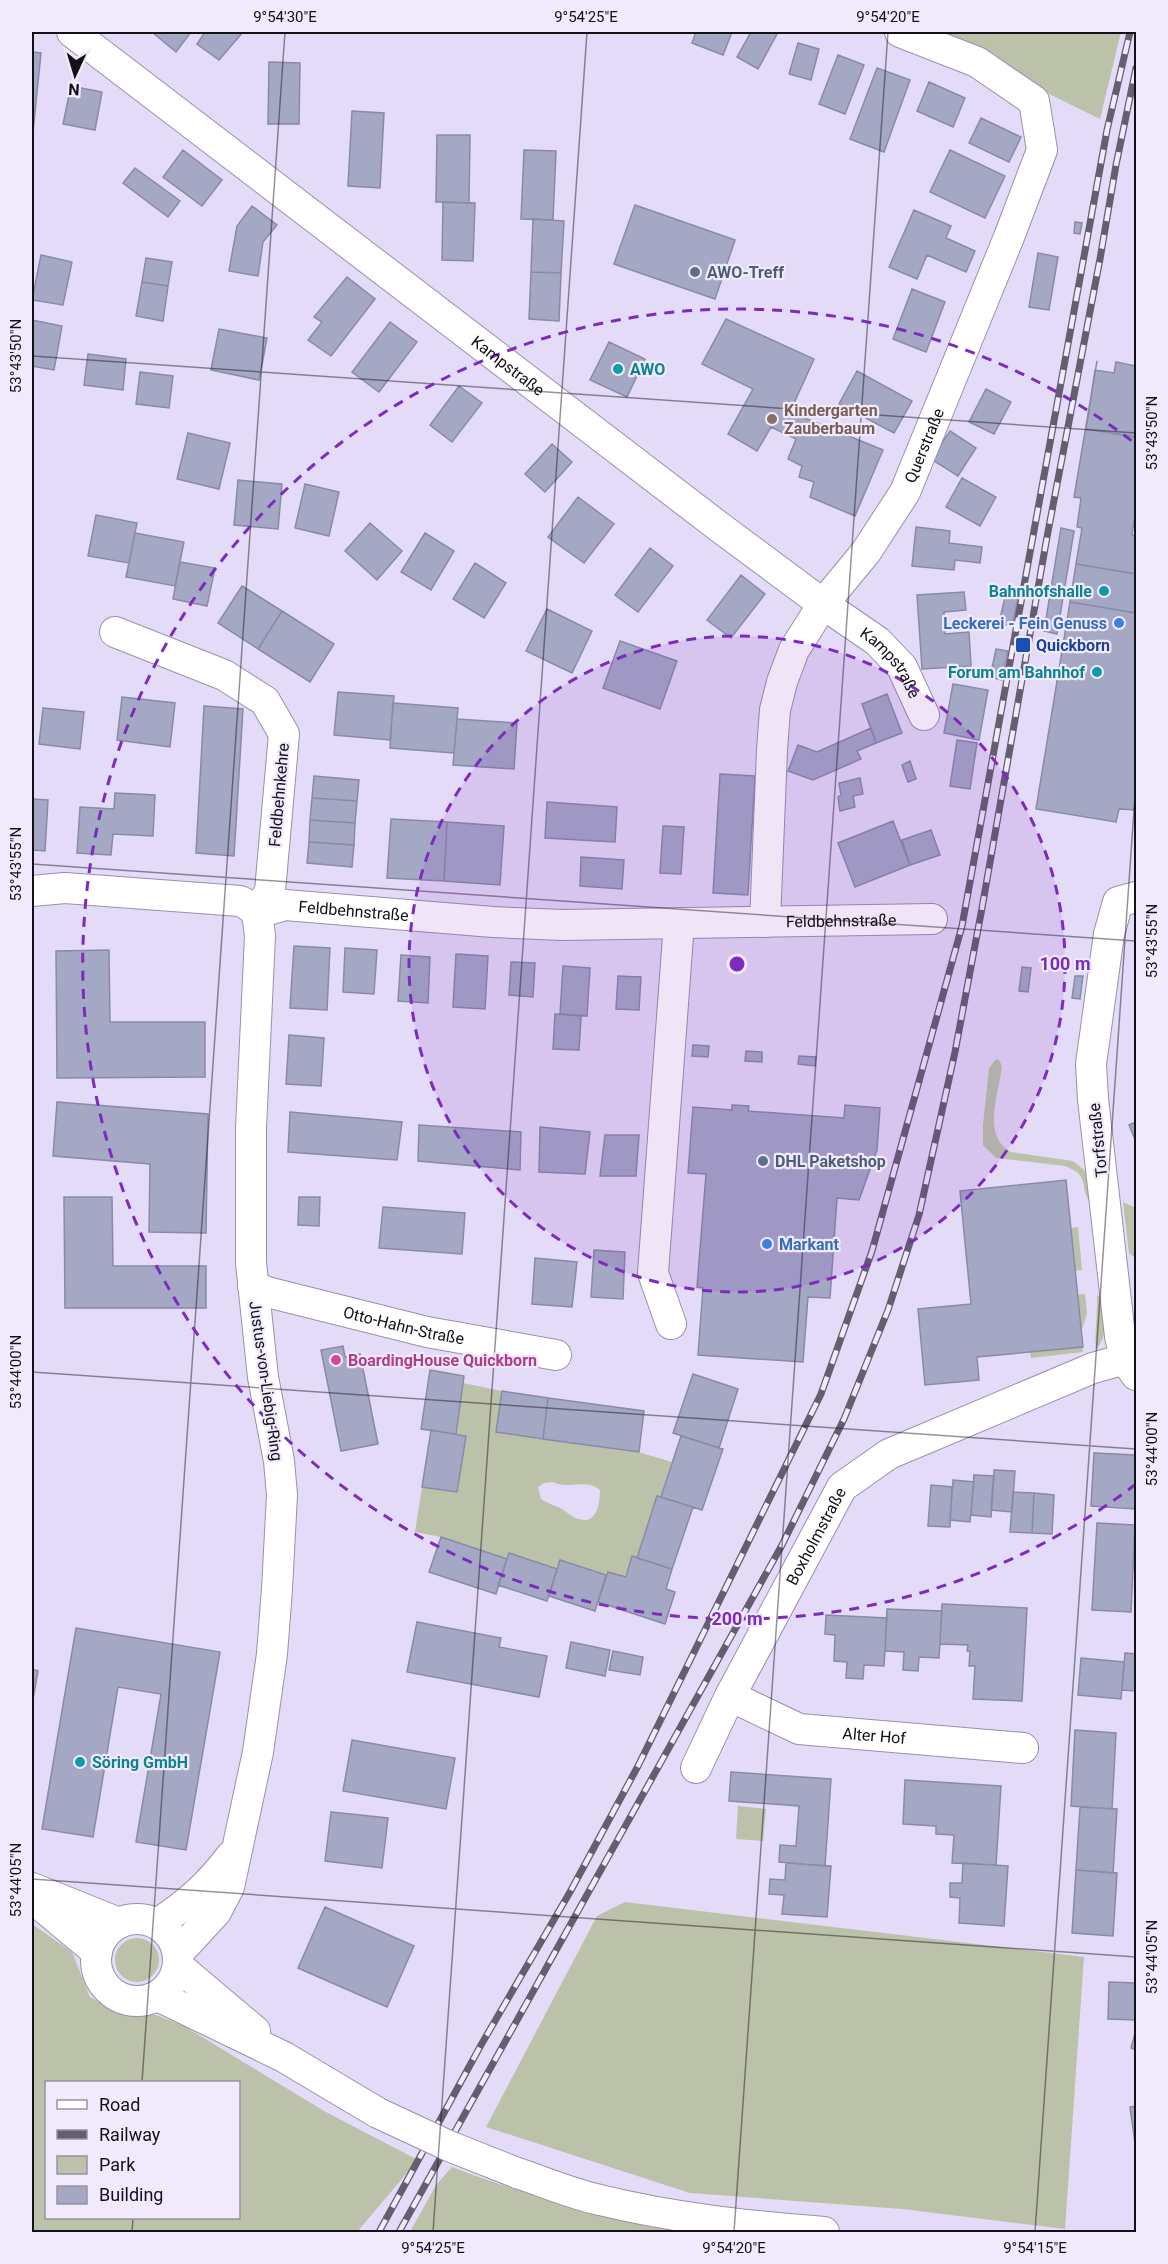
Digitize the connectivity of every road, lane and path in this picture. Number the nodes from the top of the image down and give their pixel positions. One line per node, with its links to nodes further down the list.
1 (72, 32): 3 (street, Kampstraße)
2 (900, 32): 3 (street, Querstraße)
3 (823, 604): 5 (street, Kampstraße); 10 (street, Querstraße)
4 (115, 632): 8 (street, Feldbehnkehre)
5 (924, 715)
6 (32, 891): 8 (street)
7 (1127, 899): 15 (street, Torfstraße)
8 (257, 913): 11 (street, Feldbehnstraße); 12 (street, Justus-von-Liebig-Ring)
9 (932, 919): 10 (street, Feldbehnstraße)
10 (765, 922): 11 (street, Feldbehnstraße)
11 (679, 923): 13 (street)
12 (253, 1286): 14 (street, Otto-Hahn-Straße); 19 (street, Justus-von-Liebig-Ring)
13 (671, 1324)
14 (556, 1355)
15 (1131, 1368): 16 (street, Boxholmstraße)
16 (730, 1696): 17 (street, Alter Hof); 18 (street, Boxholmstraße)
17 (1023, 1748)
18 (696, 1768)
19 (239, 1846): 23 (street, Justus-von-Liebig-Ring); 25 (street, Justus-von-Liebig-Ring)
20 (32, 1888): 22 (street)
21 (32, 1898): 24 (street)
22 (118, 1923): 23 (street); 24 (street)
23 (157, 1924): 25 (street)
24 (97, 1952): 26 (street)
25 (178, 1960): 26 (street); 27 (street)
26 (158, 1996): 27 (street)
27 (284, 2057): 28 (street, bridge)
28 (824, 2232)

